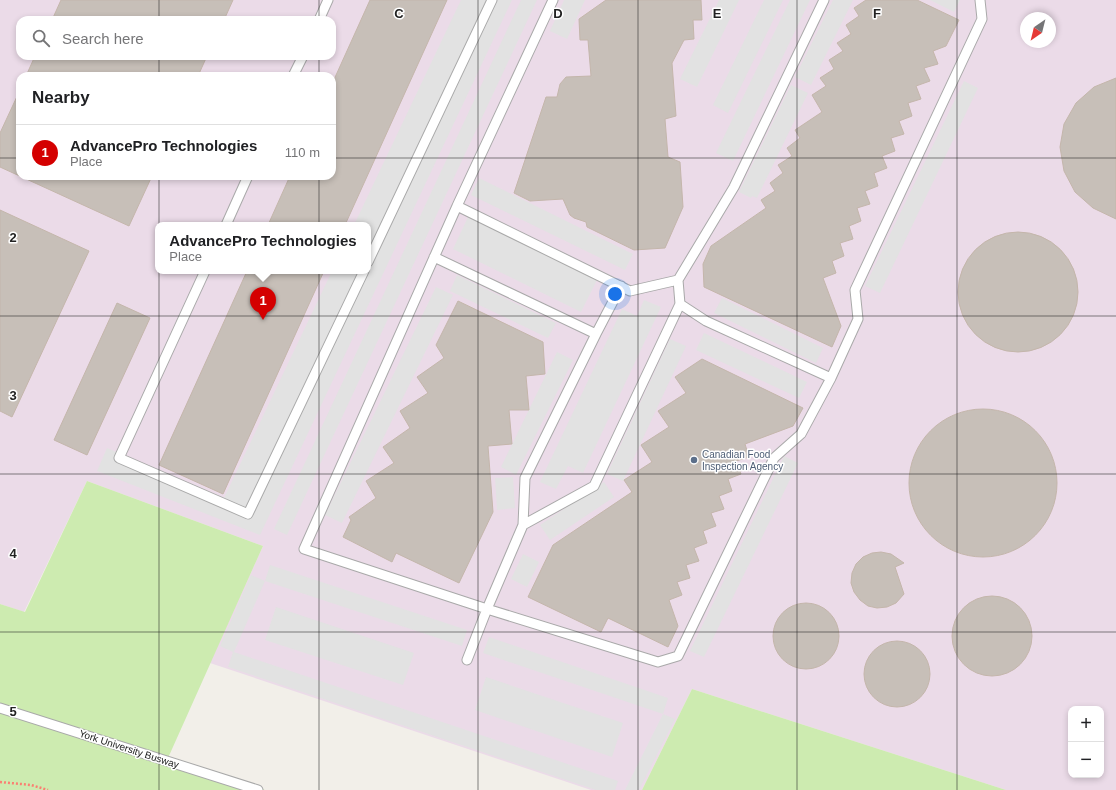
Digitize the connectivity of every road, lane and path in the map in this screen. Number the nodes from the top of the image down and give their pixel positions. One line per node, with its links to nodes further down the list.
1 (328, 0): 6 (lane)
2 (492, 0): 12 (lane)
3 (553, 0): 10 (lane)
4 (824, 0): 16 (lane)
5 (980, 0): 20 (lane)
6 (321, 16)
7 (300, 60): 8 (lane)
8 (295, 72)
9 (246, 180): 11 (lane)
10 (457, 206): 13 (lane); 17 (lane)
11 (227, 222)
12 (371, 256)
13 (434, 257): 19 (lane); 22 (lane)
14 (204, 274): 15 (lane)
15 (363, 274)
16 (678, 280): 17 (lane); 18 (lane)
17 (621, 286): 19 (lane)
18 (680, 304): 20 (lane); 21 (lane)
19 (596, 334): 21 (lane)
20 (831, 378): 22 (lane)
21 (523, 525): 22 (lane)
22 (487, 609): 23 (lane)
23 (467, 660)
24 (0, 708): 27 (lane, York University Busway)
25 (0, 782): 26 (path)
26 (48, 790)
27 (258, 790)

